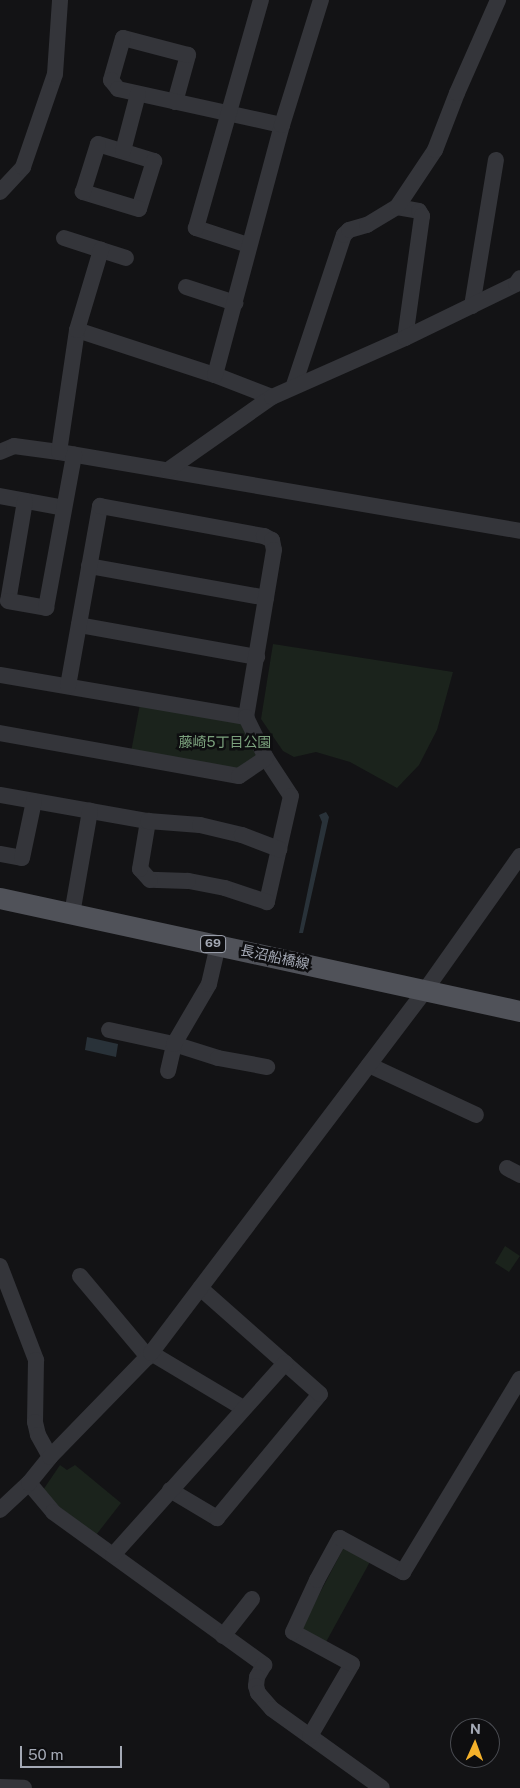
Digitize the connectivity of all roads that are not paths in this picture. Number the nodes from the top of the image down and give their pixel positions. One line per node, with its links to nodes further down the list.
1 (60, 0): 11 (street)
2 (261, 0): 7 (street)
3 (321, 0): 8 (street)
4 (498, 0): 12 (street)
5 (138, 94): 6 (street); 6 (street); 9 (street)
6 (175, 102): 7 (street)
7 (229, 112): 8 (street); 14 (street)
8 (282, 125): 14 (street)
9 (123, 151): 9 (street)
10 (496, 160): 20 (street)
11 (0, 192)
12 (397, 208): 22 (street); 24 (street)
13 (64, 238): 15 (street)
14 (248, 245): 19 (street)
15 (101, 250): 16 (street); 21 (street)
16 (126, 258)
17 (520, 278): 20 (street)
18 (186, 287): 19 (street)
19 (235, 303): 23 (street)
20 (472, 306): 22 (street)
21 (77, 330): 23 (street); 27 (street)
22 (406, 338): 24 (street)
23 (214, 375): 25 (street)
24 (294, 385): 25 (street)
25 (272, 397): 28 (street)
26 (0, 452): 27 (street)
27 (66, 454): 28 (street); 31 (street)
28 (168, 470): 32 (street)
29 (0, 496): 30 (street)
30 (25, 501): 31 (street); 31 (street)
31 (64, 508)
32 (520, 531)
33 (89, 566): 34 (street); 34 (street); 35 (street)
34 (266, 598): 36 (street)
35 (79, 625): 36 (street); 38 (street)
36 (256, 657): 39 (street)
37 (0, 674): 38 (street)
38 (68, 686): 39 (street)
39 (246, 718): 41 (street)
40 (0, 733): 41 (street)
41 (266, 758): 46 (street)
42 (0, 795): 43 (street)
43 (34, 801): 44 (street); 47 (street)
44 (90, 811): 45 (street); 50 (street)
45 (148, 821): 46 (street); 46 (street)
46 (279, 849)
47 (0, 854)
48 (520, 856): 52 (street)
49 (0, 898): 50 (main road, 長沼船橋線 / 69)
50 (72, 914): 51 (main road, 長沼船橋線 / 69)
51 (218, 945): 52 (main road, 長沼船橋線 / 69); 55 (street)
52 (426, 989): 53 (main road, 長沼船橋線 / 69); 56 (street)
53 (520, 1011)
54 (109, 1030): 55 (street)
55 (174, 1044): 57 (street); 58 (street)
56 (369, 1065): 59 (street); 62 (street)
57 (267, 1067)
58 (168, 1071)
59 (476, 1115)
60 (0, 1266): 67 (street)
61 (80, 1276): 63 (street)
62 (200, 1288): 63 (street); 64 (street)
63 (149, 1355): 66 (street); 67 (street)
64 (285, 1364): 66 (street); 69 (street)
65 (520, 1380): 74 (street)
66 (244, 1408): 69 (street)
67 (50, 1458): 68 (street)
68 (29, 1483): 70 (street); 71 (street)
69 (170, 1490): 71 (street)
70 (0, 1510)
71 (113, 1555): 73 (street)
72 (252, 1599): 73 (street)
73 (224, 1636): 74 (street)
74 (310, 1736): 77 (street)
75 (0, 1787): 76 (street)
76 (24, 1788)
77 (382, 1788)

